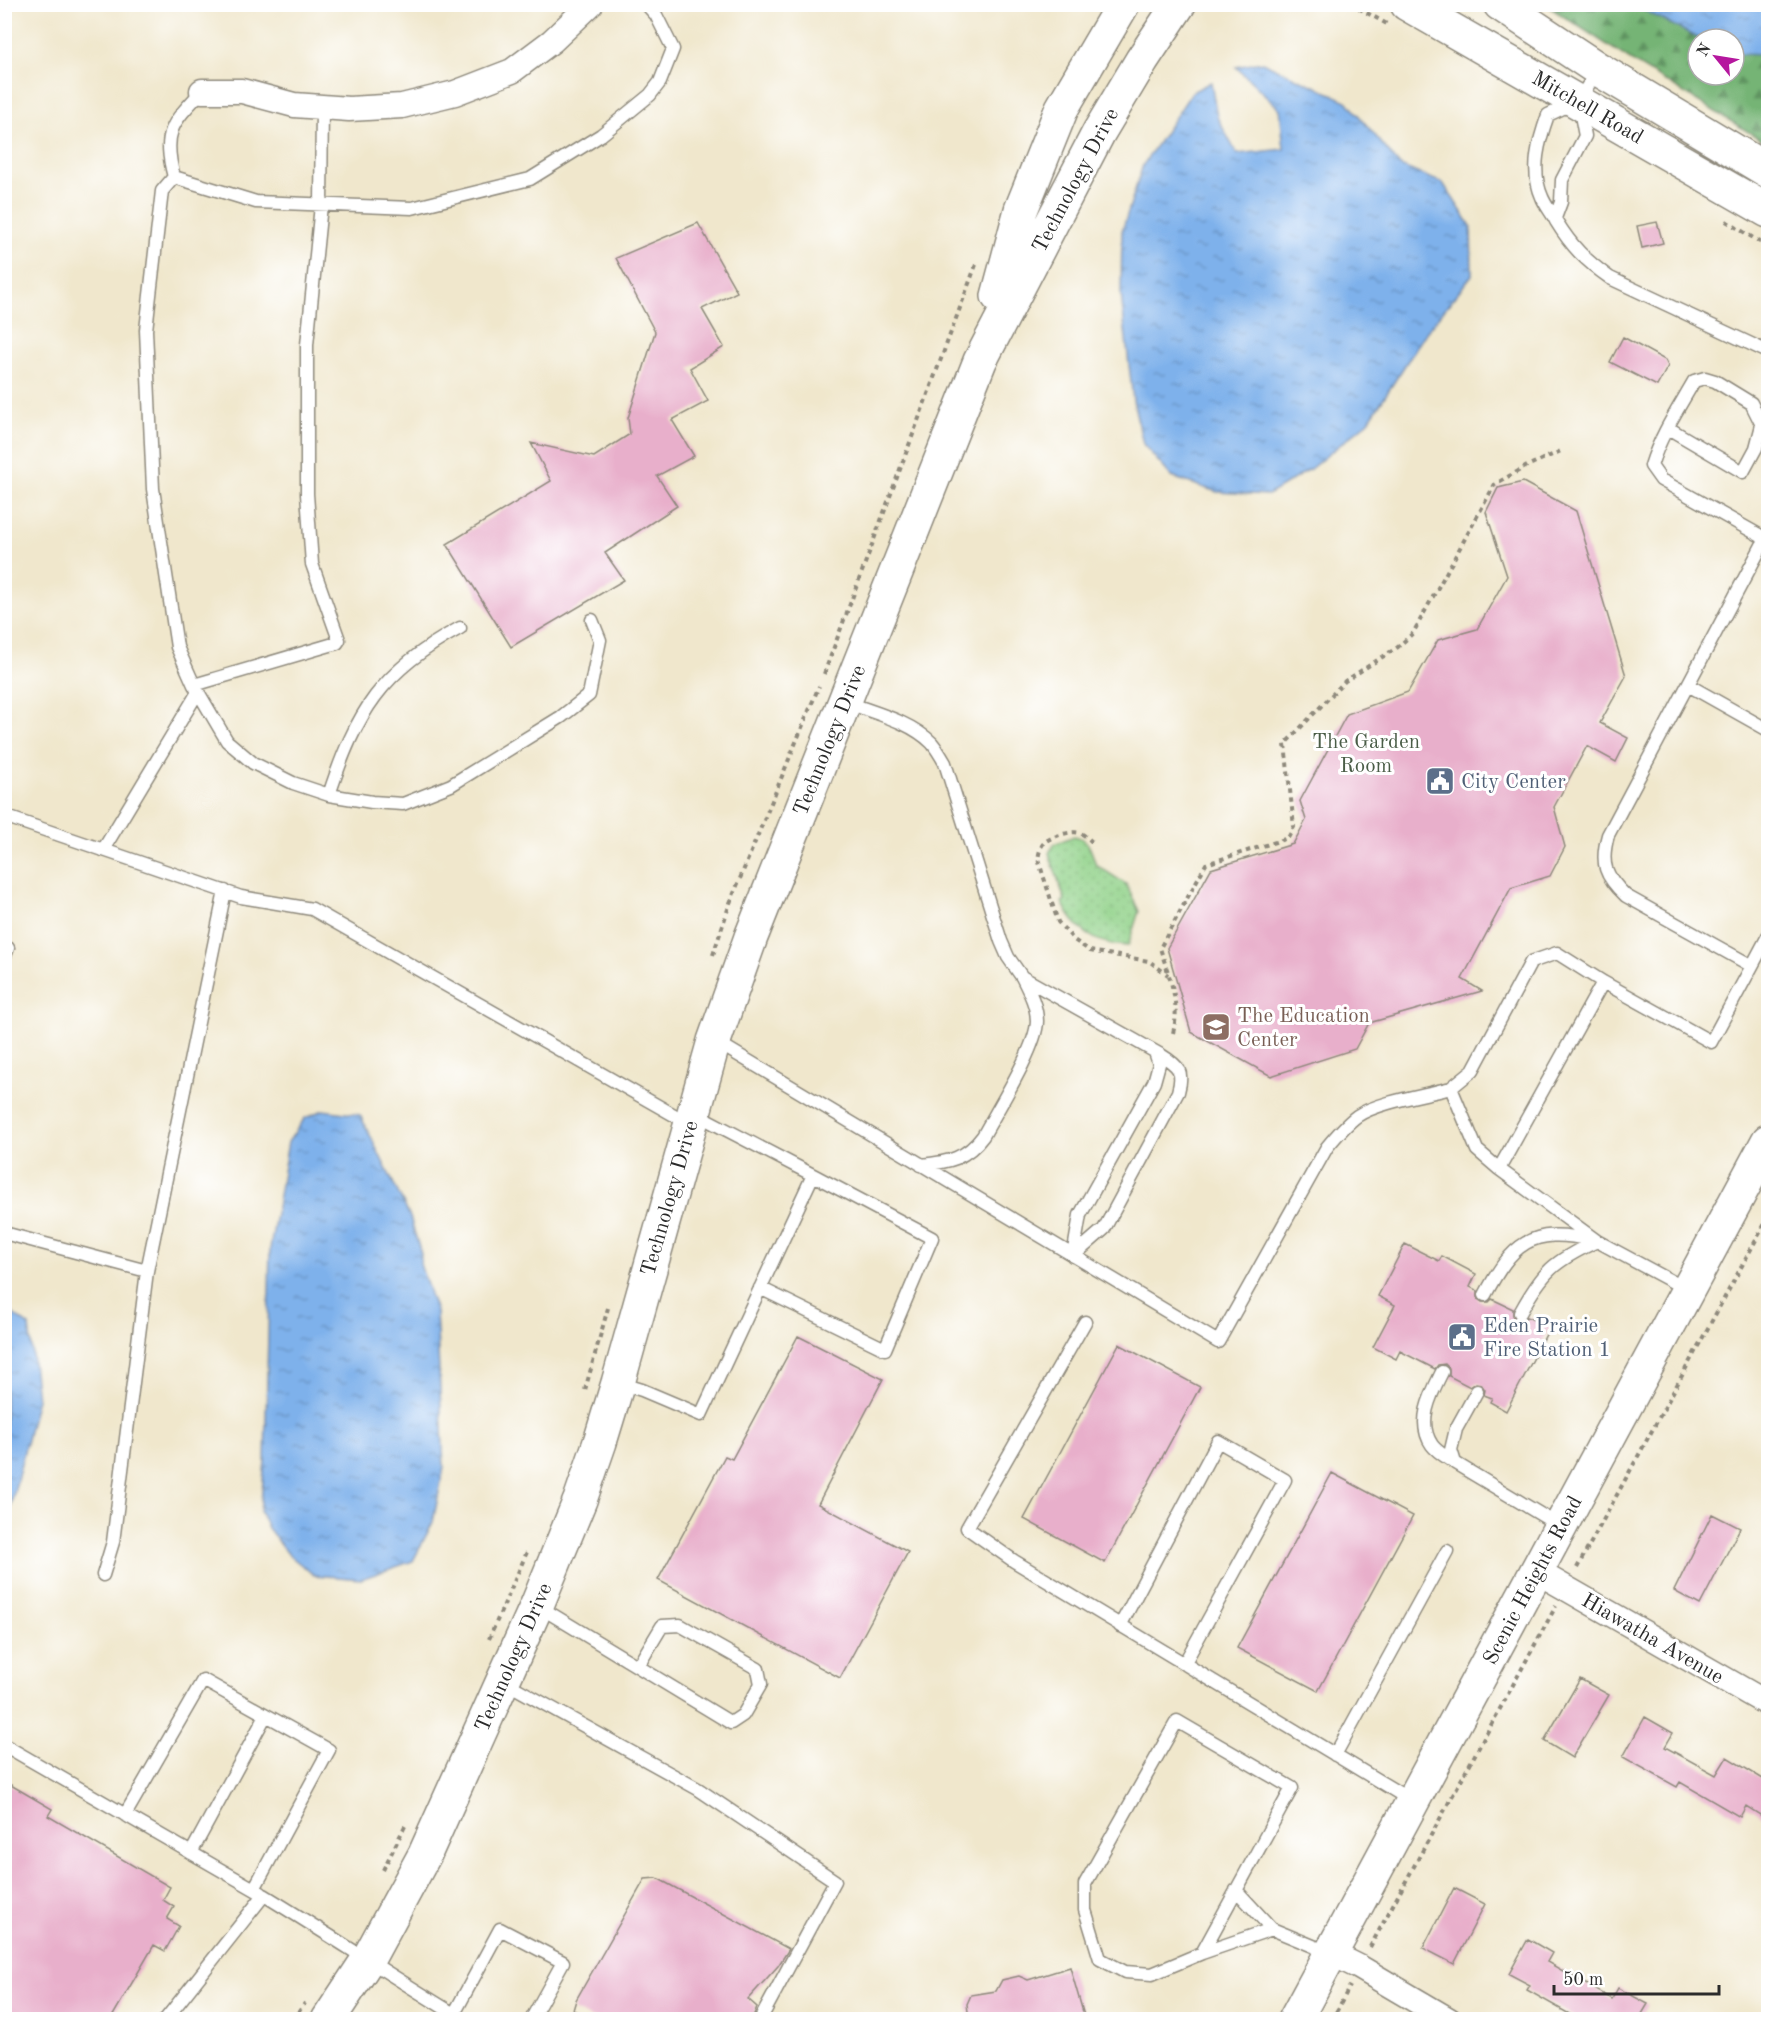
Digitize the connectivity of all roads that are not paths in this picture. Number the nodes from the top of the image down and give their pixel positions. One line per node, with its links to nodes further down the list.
1 (591, 4): 10 (street)
2 (646, 4): 13 (lane)
3 (1124, 4): 17 (street, Technology Drive)
4 (1179, 4): 17 (street, Technology Drive)
5 (1407, 4): 9 (street, Mitchell Road)
6 (1500, 4): 7 (street, Mitchell Road)
7 (1598, 69): 9 (lane); 11 (street, Mitchell Road)
8 (202, 92): 10 (street); 12 (lane)
9 (1578, 101): 14 (street, Mitchell Road); 15 (lane); 15 (lane)
10 (322, 107): 13 (lane)
11 (1768, 171)
12 (174, 177): 13 (lane); 23 (lane)
13 (321, 205): 23 (lane)
14 (1768, 210)
15 (1555, 218): 16 (lane)
16 (1768, 352)
17 (980, 361): 24 (street, Technology Drive)
18 (1668, 428): 18 (lane); 19 (lane)
19 (1768, 537): 22 (lane)
20 (592, 620): 26 (lane)
21 (460, 628): 26 (lane)
22 (1688, 685): 25 (lane); 31 (lane)
23 (196, 688): 26 (lane); 28 (lane)
24 (844, 702): 32 (lane); 34 (street, Technology Drive)
25 (1768, 730)
26 (329, 795)
27 (4, 816): 28 (lane)
28 (103, 850): 29 (lane)
29 (225, 891): 37 (lane); 45 (lane)
30 (1768, 936): 31 (lane)
31 (1752, 966): 33 (lane)
32 (1022, 977): 35 (lane); 39 (lane)
33 (1603, 982): 36 (lane); 40 (lane)
34 (714, 1041): 37 (street, Technology Drive); 39 (lane)
35 (1155, 1052): 44 (lane); 44 (lane)
36 (1451, 1088): 40 (lane); 44 (lane)
37 (691, 1118): 41 (lane); 52 (street, Technology Drive)
38 (1768, 1141): 47 (street, Scenic Heights Road)
39 (921, 1165): 44 (lane)
40 (1499, 1169): 43 (lane)
41 (813, 1175): 46 (lane); 46 (lane)
42 (4, 1233): 45 (lane)
43 (1597, 1241): 47 (lane); 48 (lane); 49 (lane)
44 (1073, 1256)
45 (147, 1271): 58 (lane)
46 (760, 1288): 52 (lane)
47 (1689, 1290): 55 (street, Scenic Heights Road)
48 (1485, 1295)
49 (1520, 1313)
50 (1084, 1322): 60 (lane)
51 (1442, 1372): 54 (lane)
52 (618, 1383): 59 (street, Technology Drive)
53 (1477, 1391): 54 (lane)
54 (1455, 1463): 55 (lane)
55 (1561, 1526): 57 (street, Scenic Heights Road)
56 (1447, 1551): 67 (lane)
57 (1536, 1571): 64 (street, Hiawatha Avenue); 68 (street, Scenic Heights Road)
58 (103, 1575)
59 (537, 1605): 62 (lane); 63 (street, Technology Drive)
60 (1120, 1626): 61 (lane); 61 (lane)
61 (1184, 1664): 67 (lane)
62 (638, 1666): 62 (lane)
63 (502, 1681): 75 (street, Technology Drive); 81 (lane)
64 (1768, 1704)
65 (266, 1715): 69 (lane); 70 (lane); 72 (lane)
66 (4, 1745): 69 (lane)
67 (1335, 1755): 68 (lane)
68 (1413, 1802): 76 (street, Scenic Heights Road)
69 (125, 1815): 70 (lane)
70 (191, 1853): 72 (lane)
71 (1236, 1890): 73 (lane); 74 (lane); 74 (lane)
72 (259, 1892): 75 (lane); 78 (lane)
73 (1272, 1929): 74 (lane); 76 (lane)
74 (1202, 1953)
75 (368, 1960): 77 (lane); 79 (street, Technology Drive)
76 (1345, 1960): 82 (street, Scenic Heights Road); 83 (street)
77 (453, 2017): 80 (lane)
78 (165, 2019)
79 (328, 2019)
80 (531, 2019)
81 (760, 2019)
82 (1295, 2019)
83 (1449, 2019)

